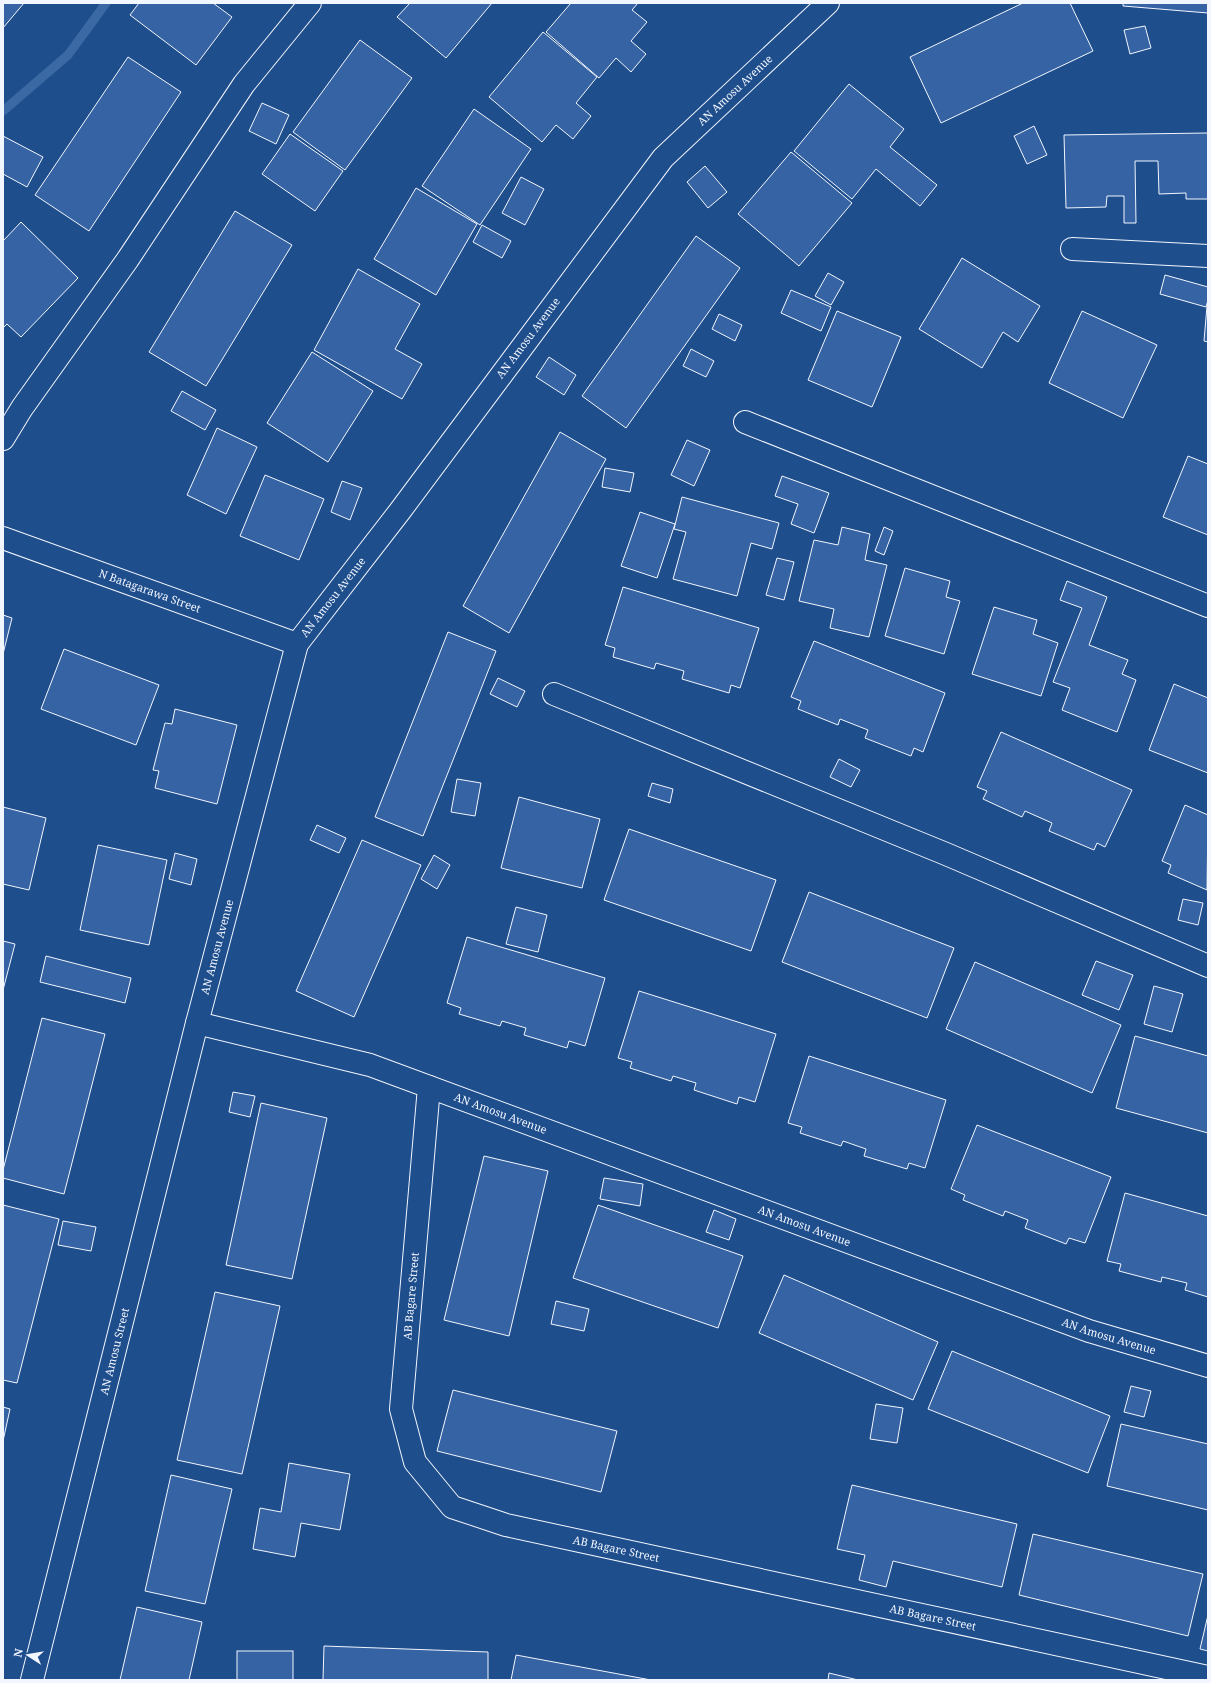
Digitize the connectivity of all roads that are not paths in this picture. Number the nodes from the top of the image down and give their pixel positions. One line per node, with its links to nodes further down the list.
1 (310, 3): 6 (street)
2 (828, 3): 9 (street, AN Amosu Avenue)
3 (1072, 249): 4 (street)
4 (1208, 256)
5 (745, 422): 8 (street)
6 (3, 439)
7 (3, 538): 9 (street, N Batagarawa Street)
8 (1208, 606)
9 (297, 644): 12 (street, AN Amosu Avenue)
10 (554, 694): 11 (street)
11 (1208, 966)
12 (197, 1023): 13 (street, AN Amosu Avenue); 16 (street, AN Amosu Street)
13 (429, 1087): 14 (street, AN Amosu Avenue); 15 (street, AB Bagare Street)
14 (1208, 1366)
15 (1208, 1677)
16 (32, 1680)

